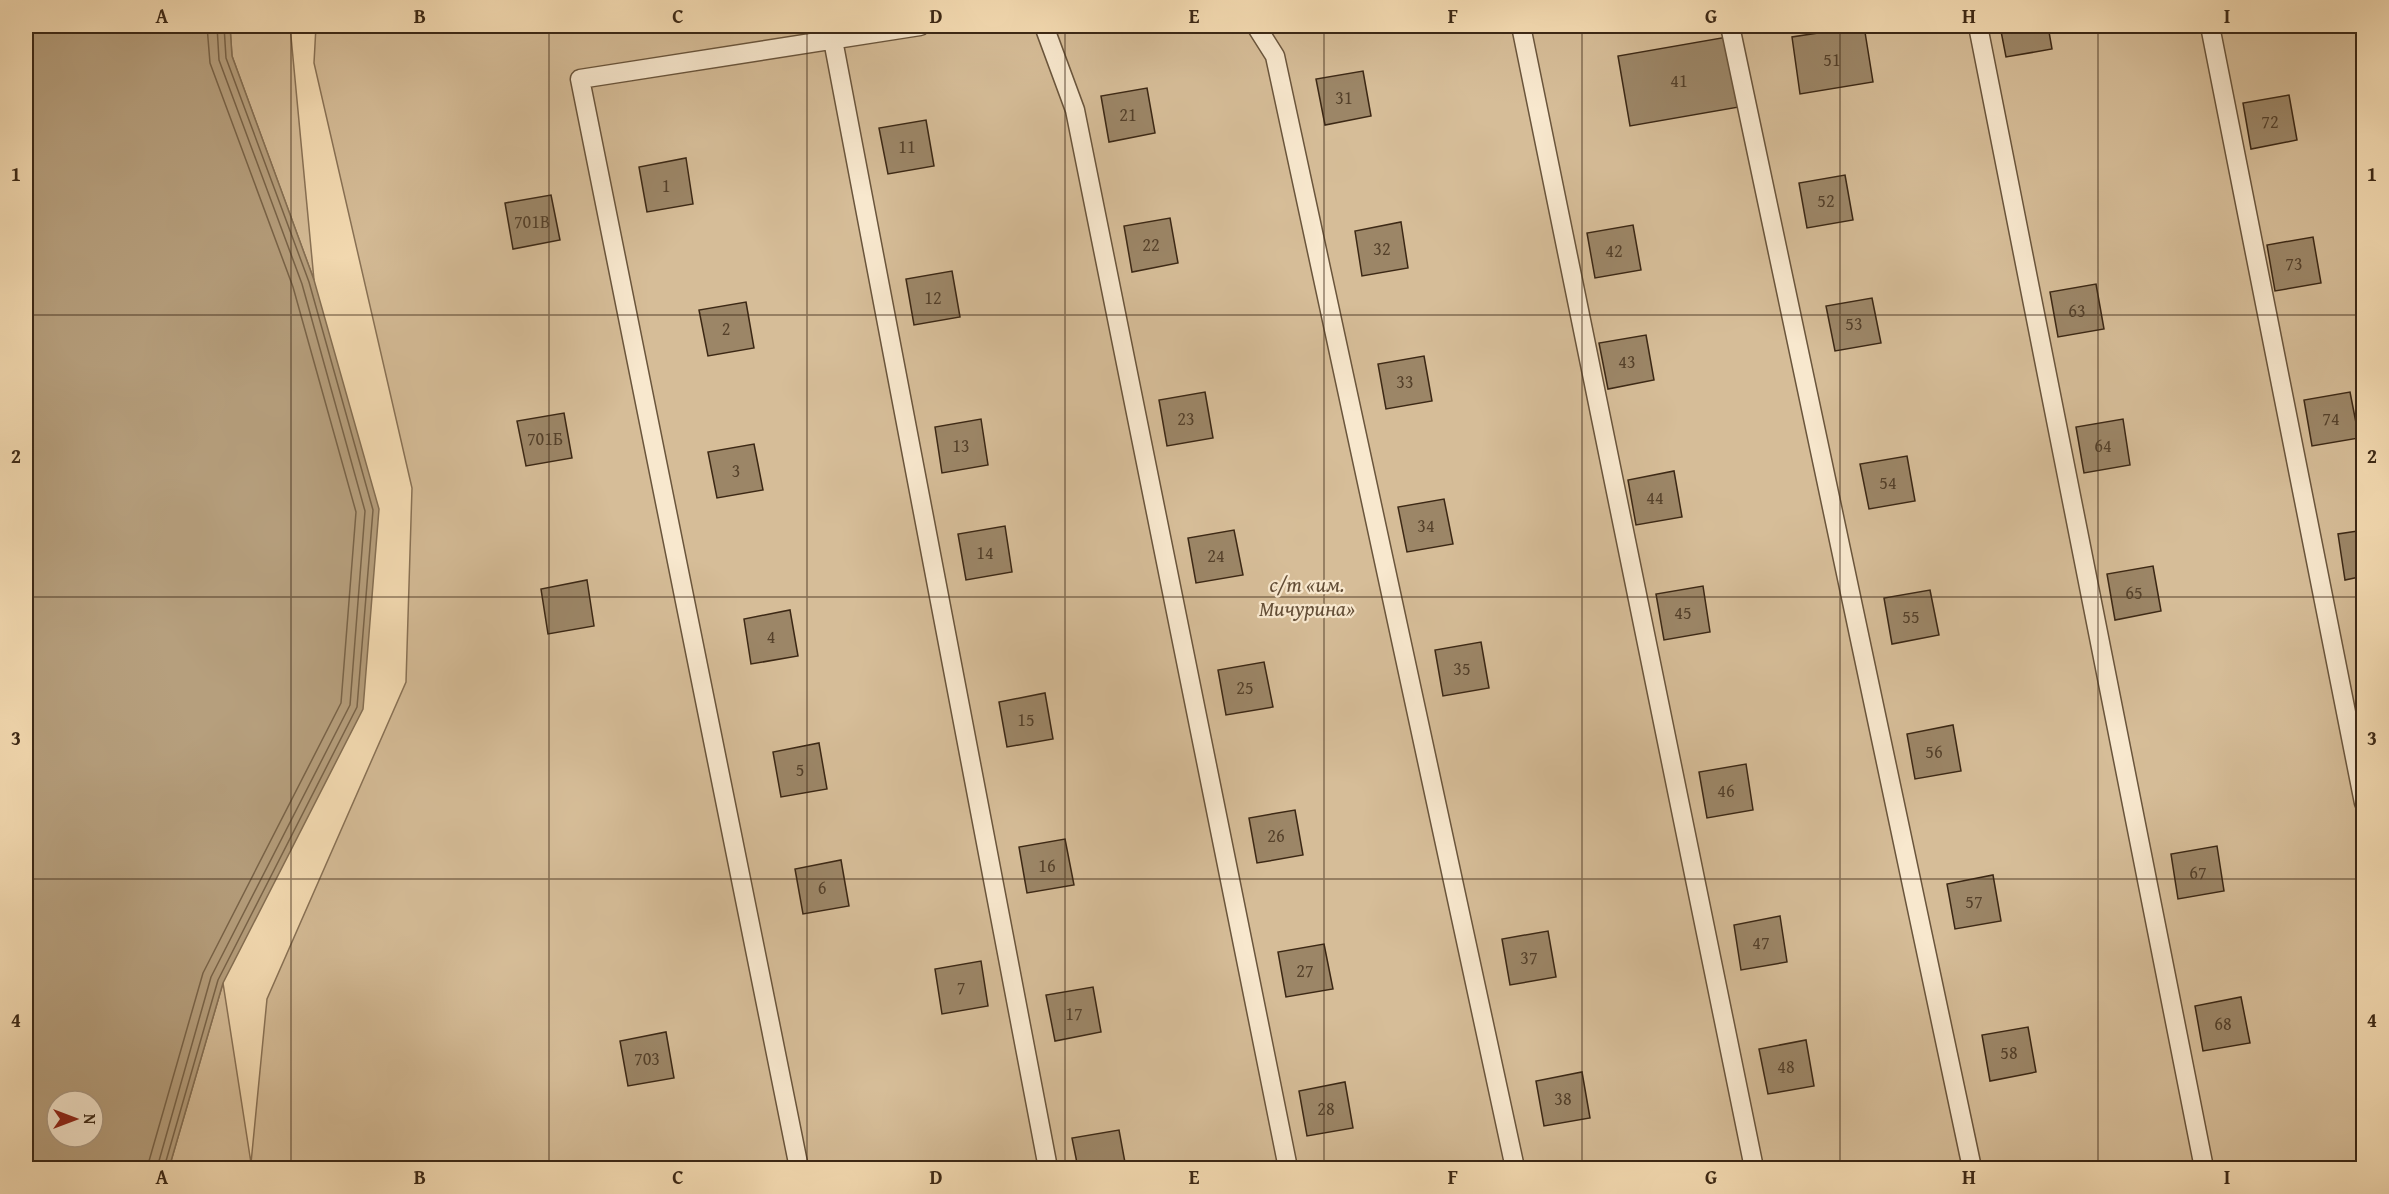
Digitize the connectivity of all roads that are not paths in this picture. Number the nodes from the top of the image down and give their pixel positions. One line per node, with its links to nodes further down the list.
1 (921, 26): 8 (lane)
2 (1044, 26): 12 (lane)
3 (1256, 26): 13 (lane)
4 (1521, 26): 14 (lane)
5 (1730, 26): 15 (lane)
6 (1978, 26): 16 (lane)
7 (2210, 26): 9 (lane)
8 (833, 40): 10 (lane); 11 (lane)
9 (2364, 803)
10 (799, 1168)
11 (1048, 1168)
12 (1288, 1168)
13 (1515, 1168)
14 (1754, 1168)
15 (1972, 1168)
16 (2204, 1168)

